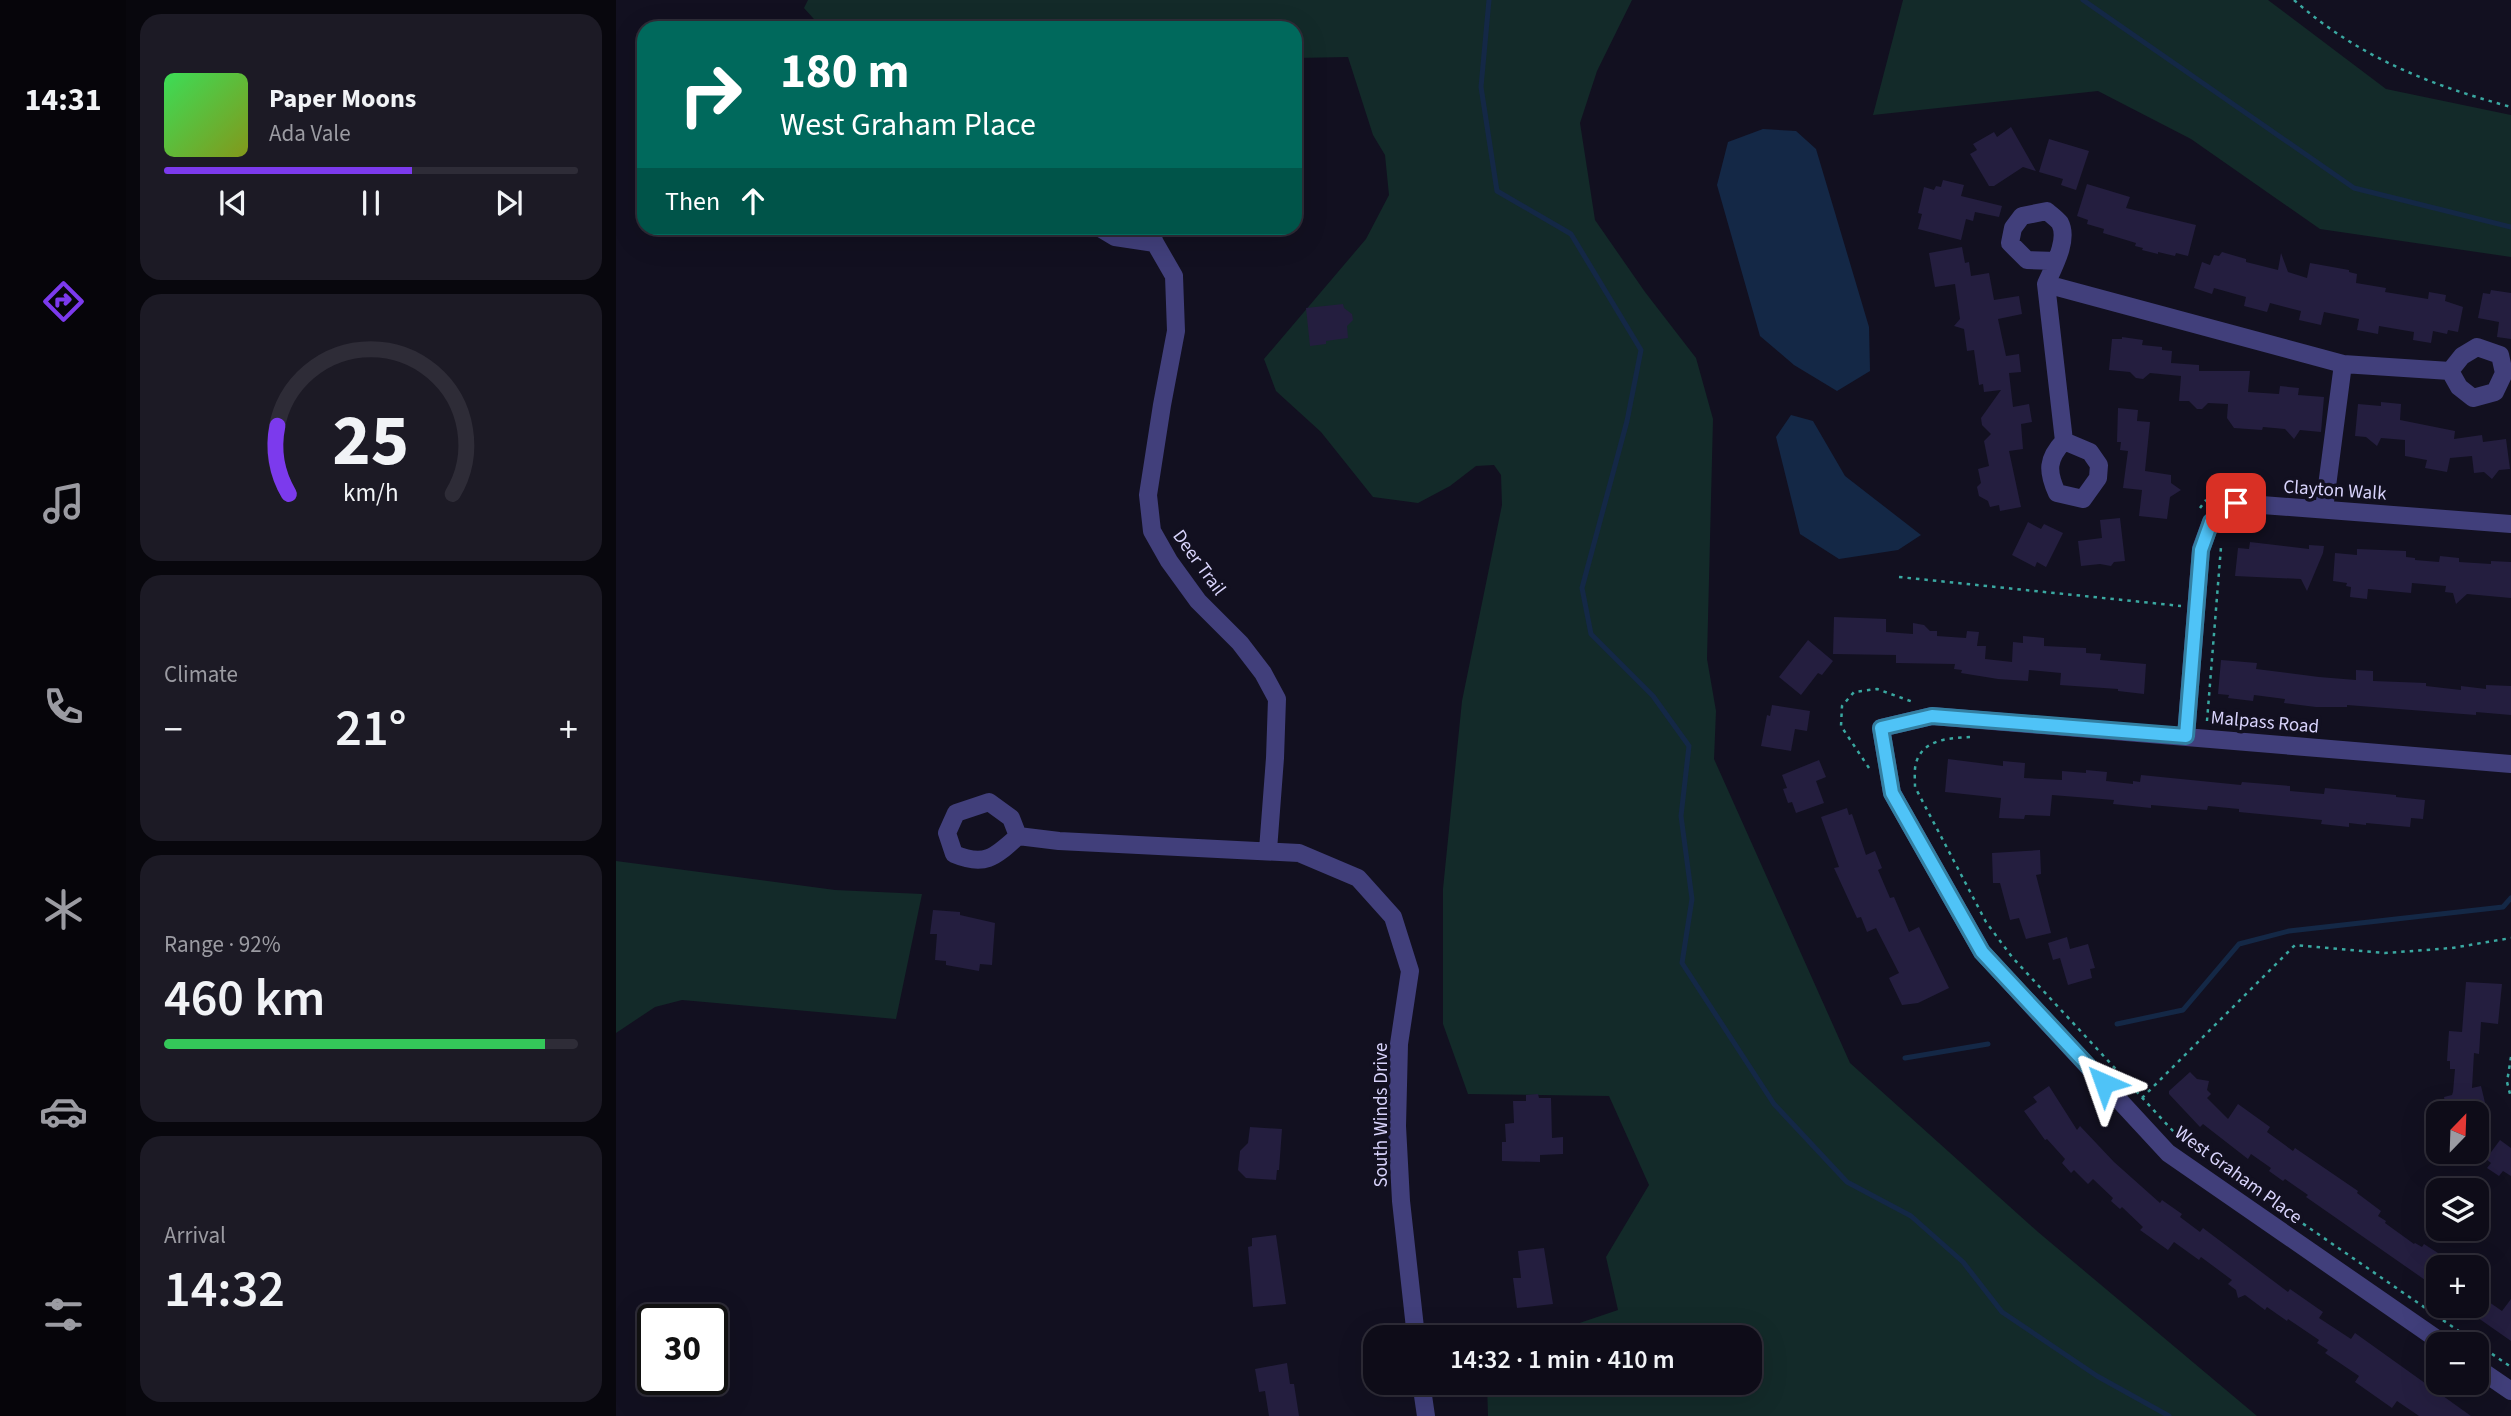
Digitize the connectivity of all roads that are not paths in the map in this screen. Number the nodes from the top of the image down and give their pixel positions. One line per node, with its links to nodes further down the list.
1 (1113, 235): 2 (street, Deer Trail)
2 (1152, 235): 14 (street, Deer Trail)
3 (2056, 261): 4 (street)
4 (2046, 284): 5 (street); 7 (street)
5 (2343, 364): 6 (street); 8 (street)
6 (2450, 371)
7 (2064, 441)
8 (2324, 509): 9 (street, Clayton Walk); 11 (street, Clayton Walk)
9 (2511, 524)
10 (1926, 709): 11 (street, Malpass Road); 16 (street, West Graham Place)
11 (2186, 736): 12 (street, Malpass Road)
12 (2511, 764)
13 (1018, 835): 14 (street, South Winds Drive)
14 (1268, 850): 15 (street, South Winds Drive)
15 (1415, 1325)
16 (2427, 1332)
17 (2489, 1376): 18 (street)
18 (2511, 1391)
19 (1423, 1395): 20 (street)
20 (1426, 1416)

